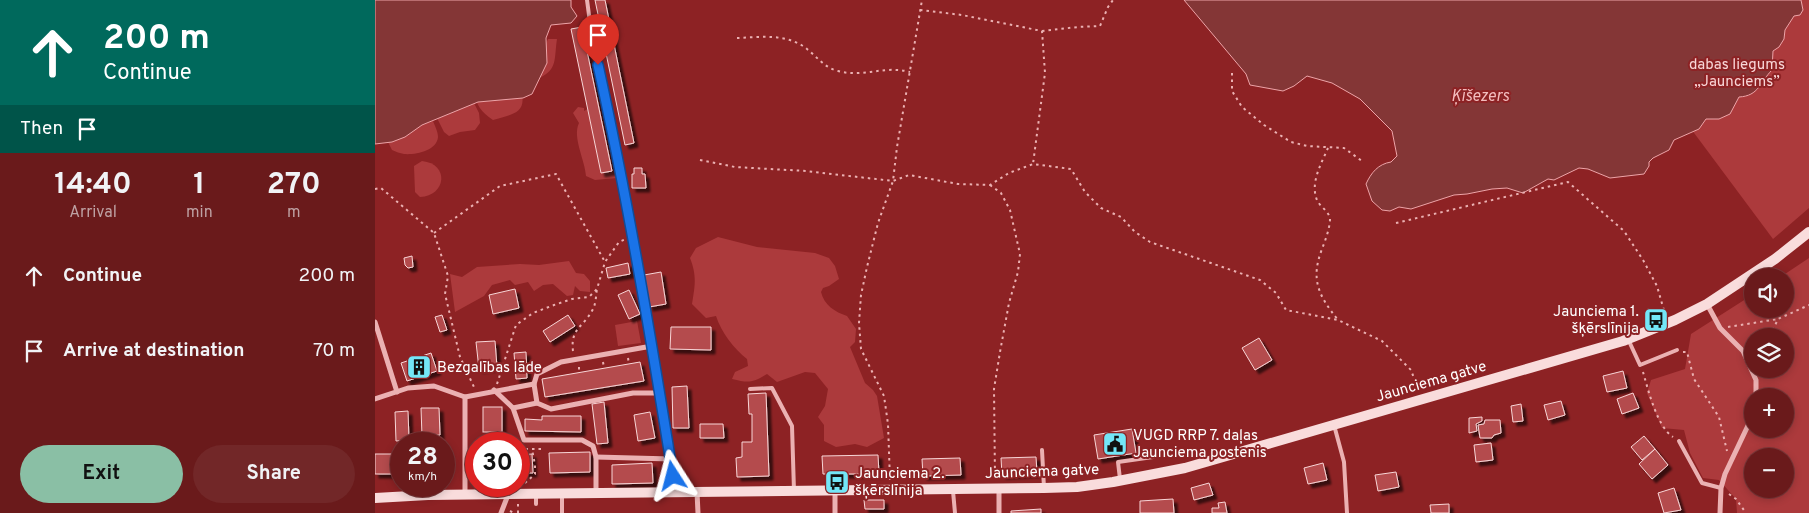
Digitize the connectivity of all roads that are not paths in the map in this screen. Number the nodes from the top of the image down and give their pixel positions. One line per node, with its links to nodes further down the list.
1 (587, 0): 2 (lane)
2 (621, 170): 7 (street)
3 (1809, 232): 4 (main road, Jaunciema gatve)
4 (1707, 304): 6 (main road, Jaunciema gatve); 10 (street)
5 (375, 322): 13 (street)
6 (1628, 339): 8 (lane); 19 (main road, Jaunciema gatve)
7 (652, 346): 9 (street); 14 (street)
8 (1677, 350)
9 (534, 384): 12 (street); 17 (street)
10 (1756, 388)
11 (750, 389): 33 (lane)
12 (495, 390): 15 (street); 18 (street)
13 (397, 392): 15 (street); 16 (street)
14 (660, 393): 17 (street); 26 (street)
15 (465, 397): 20 (street)
16 (375, 399)
17 (537, 403): 18 (street)
18 (513, 408): 24 (street)
19 (1334, 425): 27 (main road, Jaunciema gatve); 48 (lane)
20 (465, 432)
21 (1744, 435): 30 (street)
22 (1679, 441): 30 (lane)
23 (1042, 450): 29 (lane)
24 (596, 457): 26 (street); 36 (street)
25 (1153, 457): 27 (lane)
26 (671, 459): 34 (street)
27 (1121, 481): 29 (main road, Jaunciema gatve)
28 (997, 488): 29 (main road, Jaunciema gatve); 31 (main road, Jaunciema gatve); 47 (street)
29 (1045, 488)
30 (1721, 488): 49 (street)
31 (953, 489): 32 (main road, Jaunciema gatve); 46 (lane)
32 (835, 490): 33 (main road, Jaunciema gatve); 45 (street)
33 (793, 491): 35 (main road, Jaunciema gatve)
34 (676, 492): 35 (main road, Jaunciema gatve); 36 (main road, Jaunciema gatve)
35 (697, 492): 44 (street)
36 (596, 493): 38 (main road, Jaunciema gatve)
37 (465, 494): 41 (main road, Jaunciema gatve)
38 (562, 494): 40 (main road, Jaunciema gatve); 43 (lane)
39 (507, 497): 42 (street)
40 (525, 497)
41 (375, 498)
42 (501, 513)
43 (562, 513)
44 (698, 513)
45 (835, 513)
46 (955, 513)
47 (999, 513)
48 (1347, 513)
49 (1720, 513)

